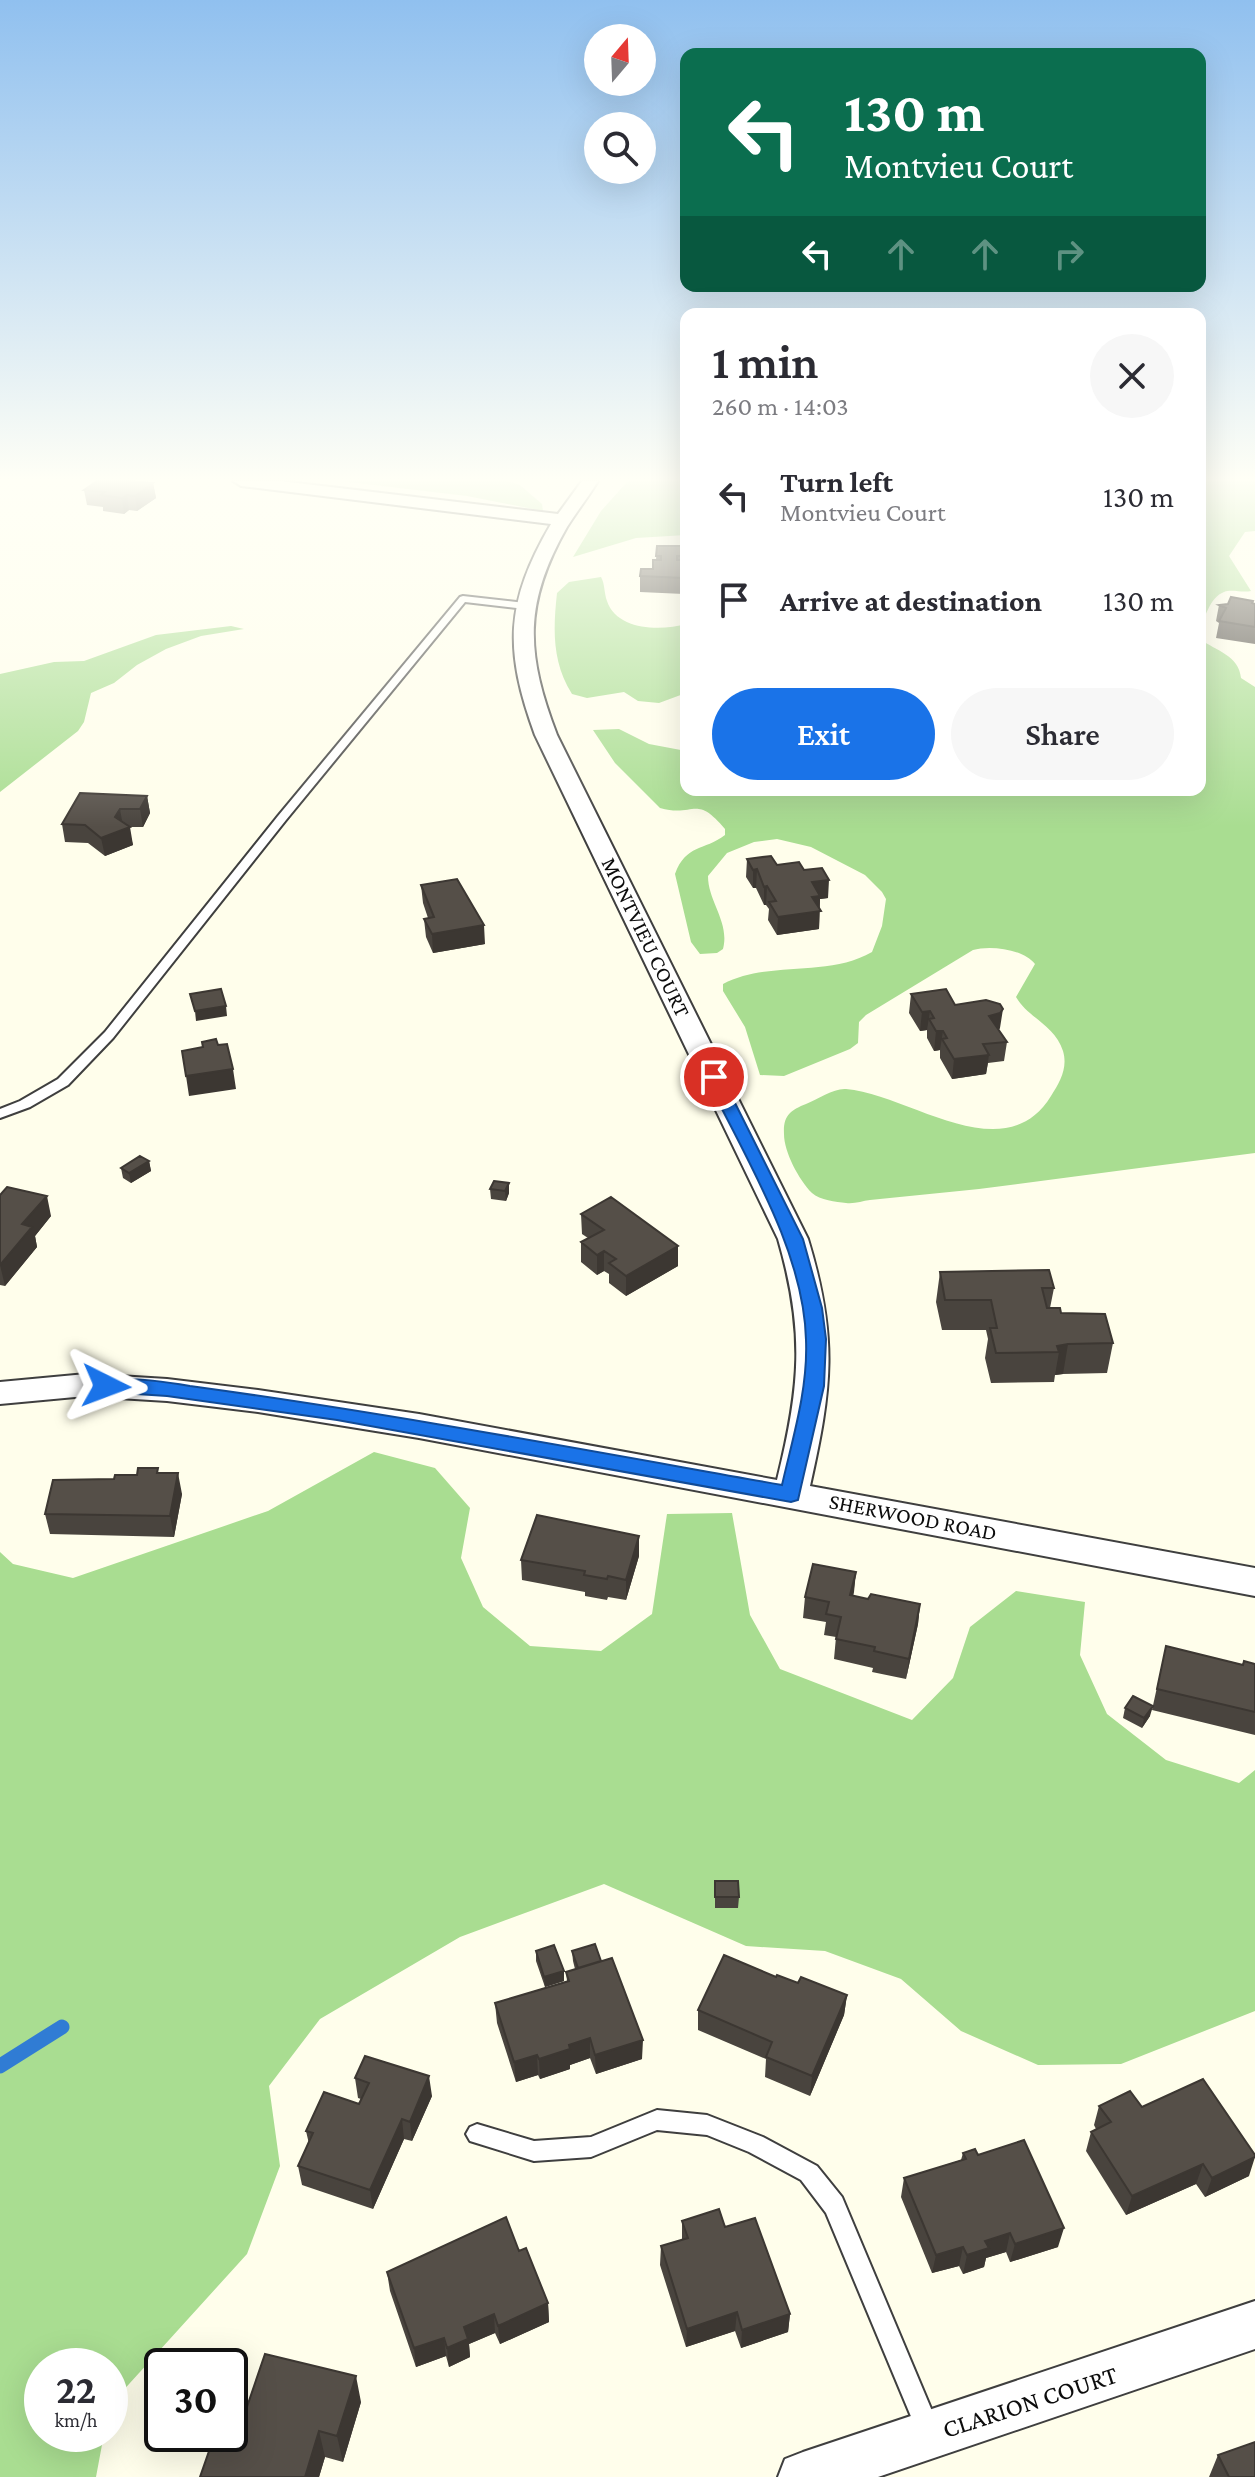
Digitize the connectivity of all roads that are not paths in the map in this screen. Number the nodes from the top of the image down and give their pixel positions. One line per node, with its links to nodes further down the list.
1 (528, 597): 2 (street, MONTVIEU COURT)
2 (525, 606): 3 (lane); 5 (street, MONTVIEU COURT)
3 (0, 1114)
4 (0, 1393): 5 (street, SHERWOOD ROAD)
5 (791, 1494): 6 (street, SHERWOOD ROAD)
6 (1255, 1582)
7 (477, 2134): 9 (lane)
8 (1255, 2325): 9 (street, CLARION COURT)
9 (931, 2435): 10 (street, CLARION COURT)
10 (803, 2477)

